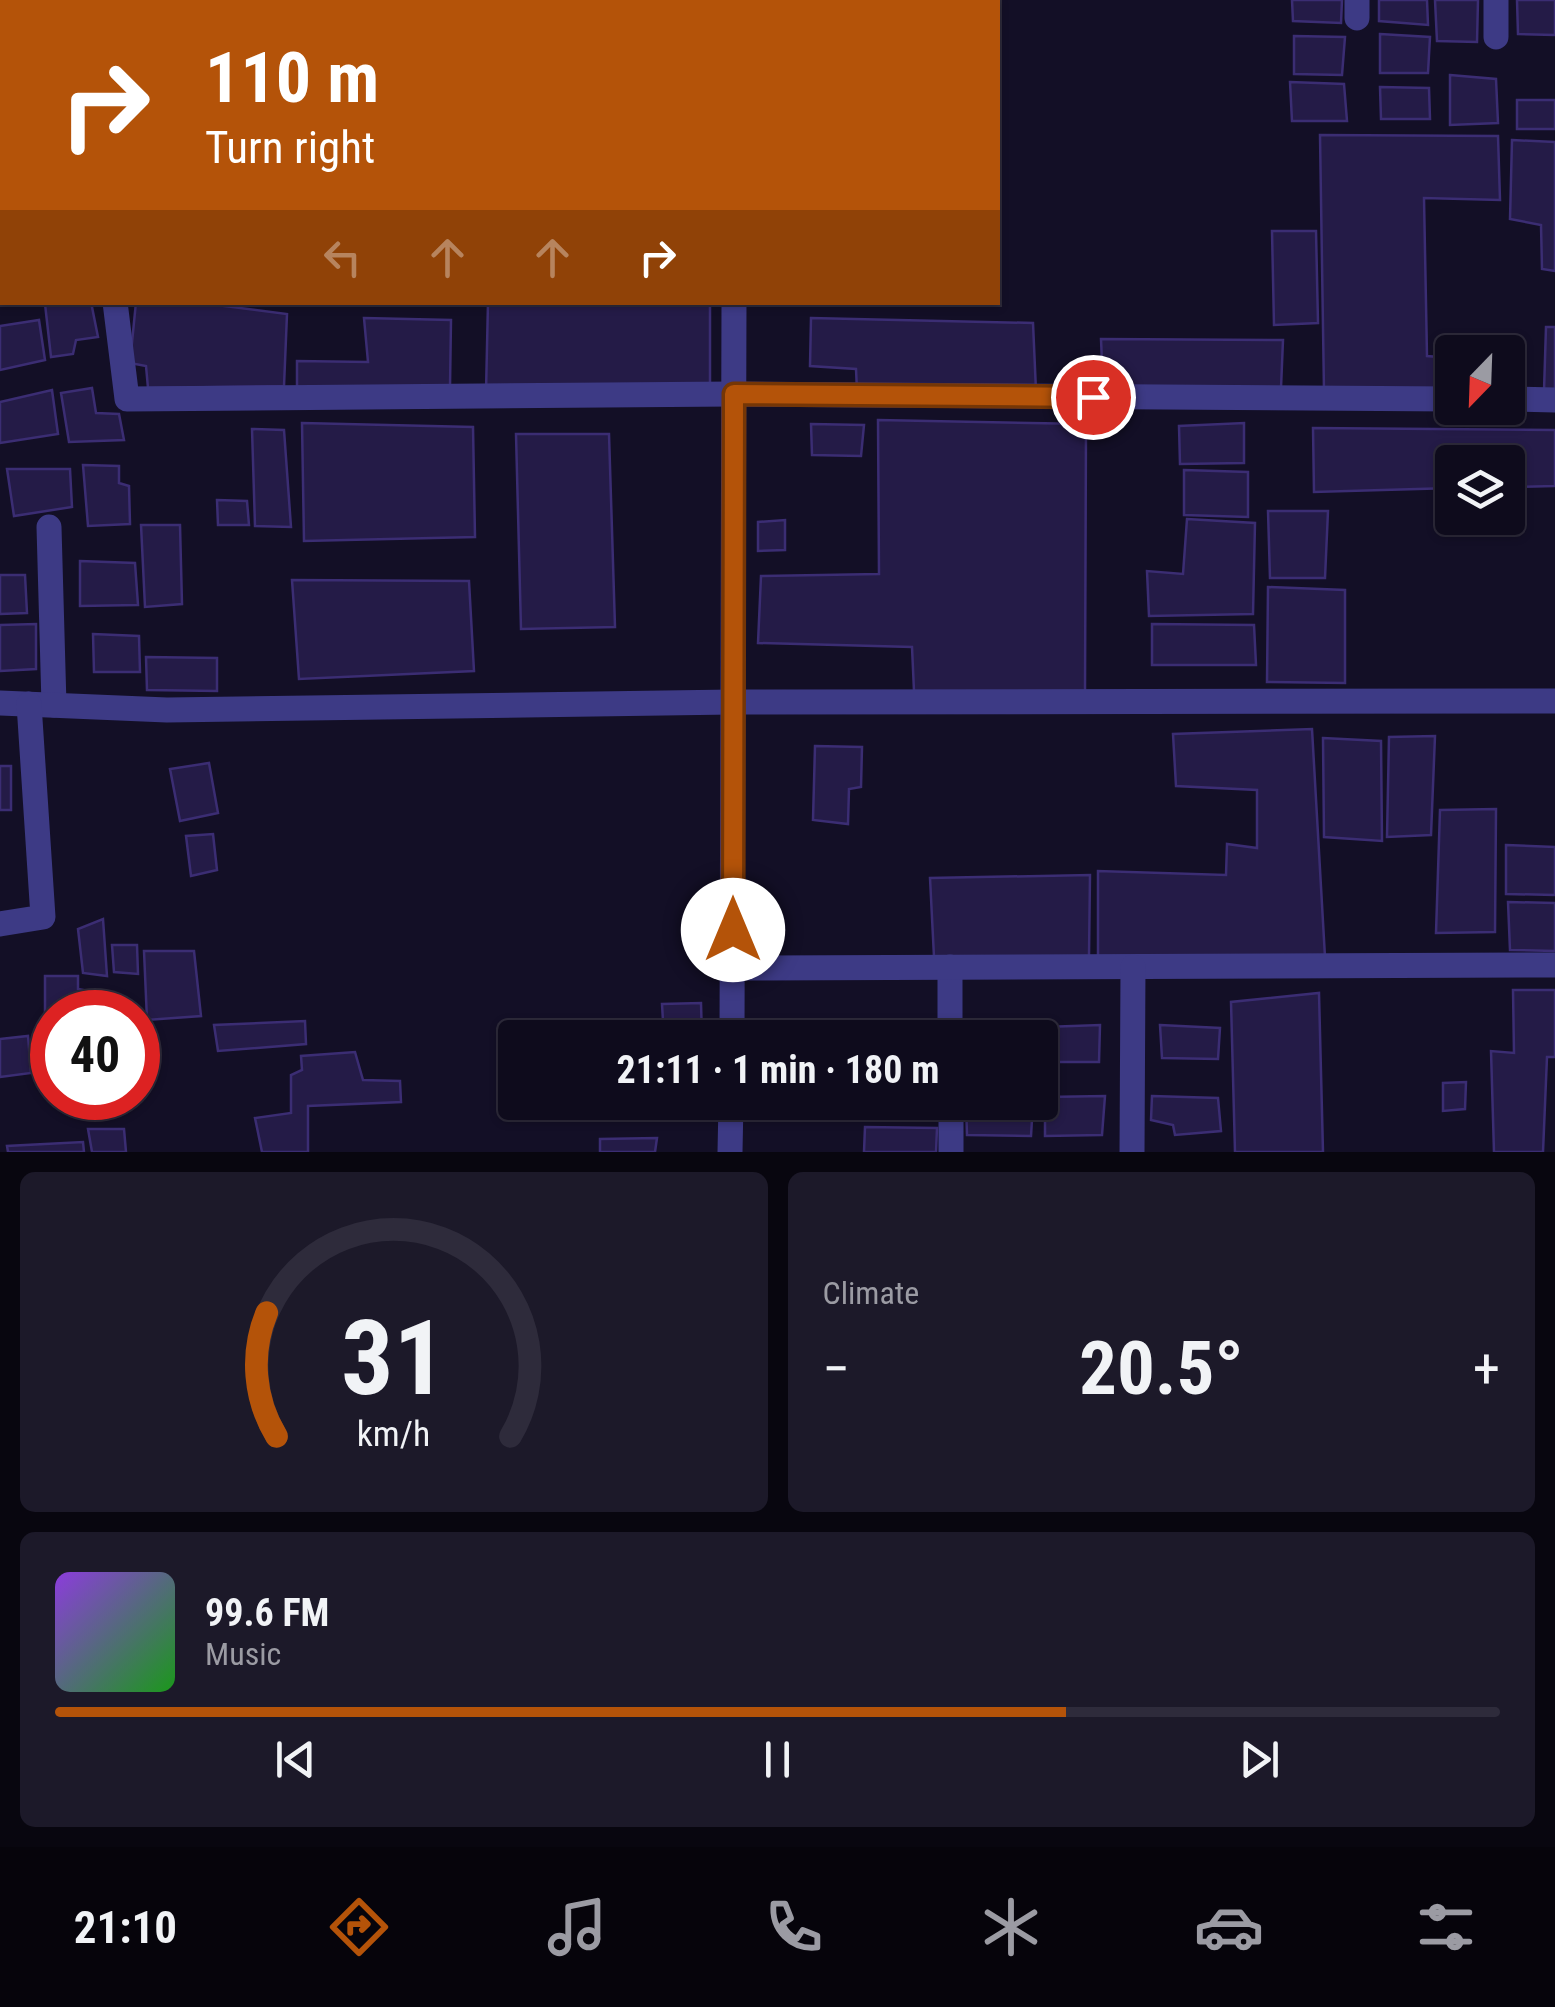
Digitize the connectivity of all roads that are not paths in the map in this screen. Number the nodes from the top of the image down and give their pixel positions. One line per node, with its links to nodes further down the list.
1 (1496, 0): 2 (street)
2 (1496, 38)
3 (115, 305): 5 (street)
4 (734, 305): 5 (street)
5 (734, 394): 6 (street); 11 (street)
6 (1435, 399)
7 (1525, 400): 8 (street)
8 (1555, 400)
9 (50, 527): 13 (street)
10 (1555, 701): 11 (street)
11 (732, 702): 13 (street); 18 (street)
12 (0, 703): 13 (street)
13 (42, 705): 14 (street)
14 (0, 924)
15 (1555, 965): 16 (street)
16 (1134, 966): 17 (street); 25 (street)
17 (950, 967): 18 (street); 20 (street)
18 (733, 968): 19 (street)
19 (732, 1020)
20 (950, 1020)
21 (731, 1120): 23 (street)
22 (951, 1120): 24 (street)
23 (730, 1152)
24 (951, 1152)
25 (1132, 1152)

